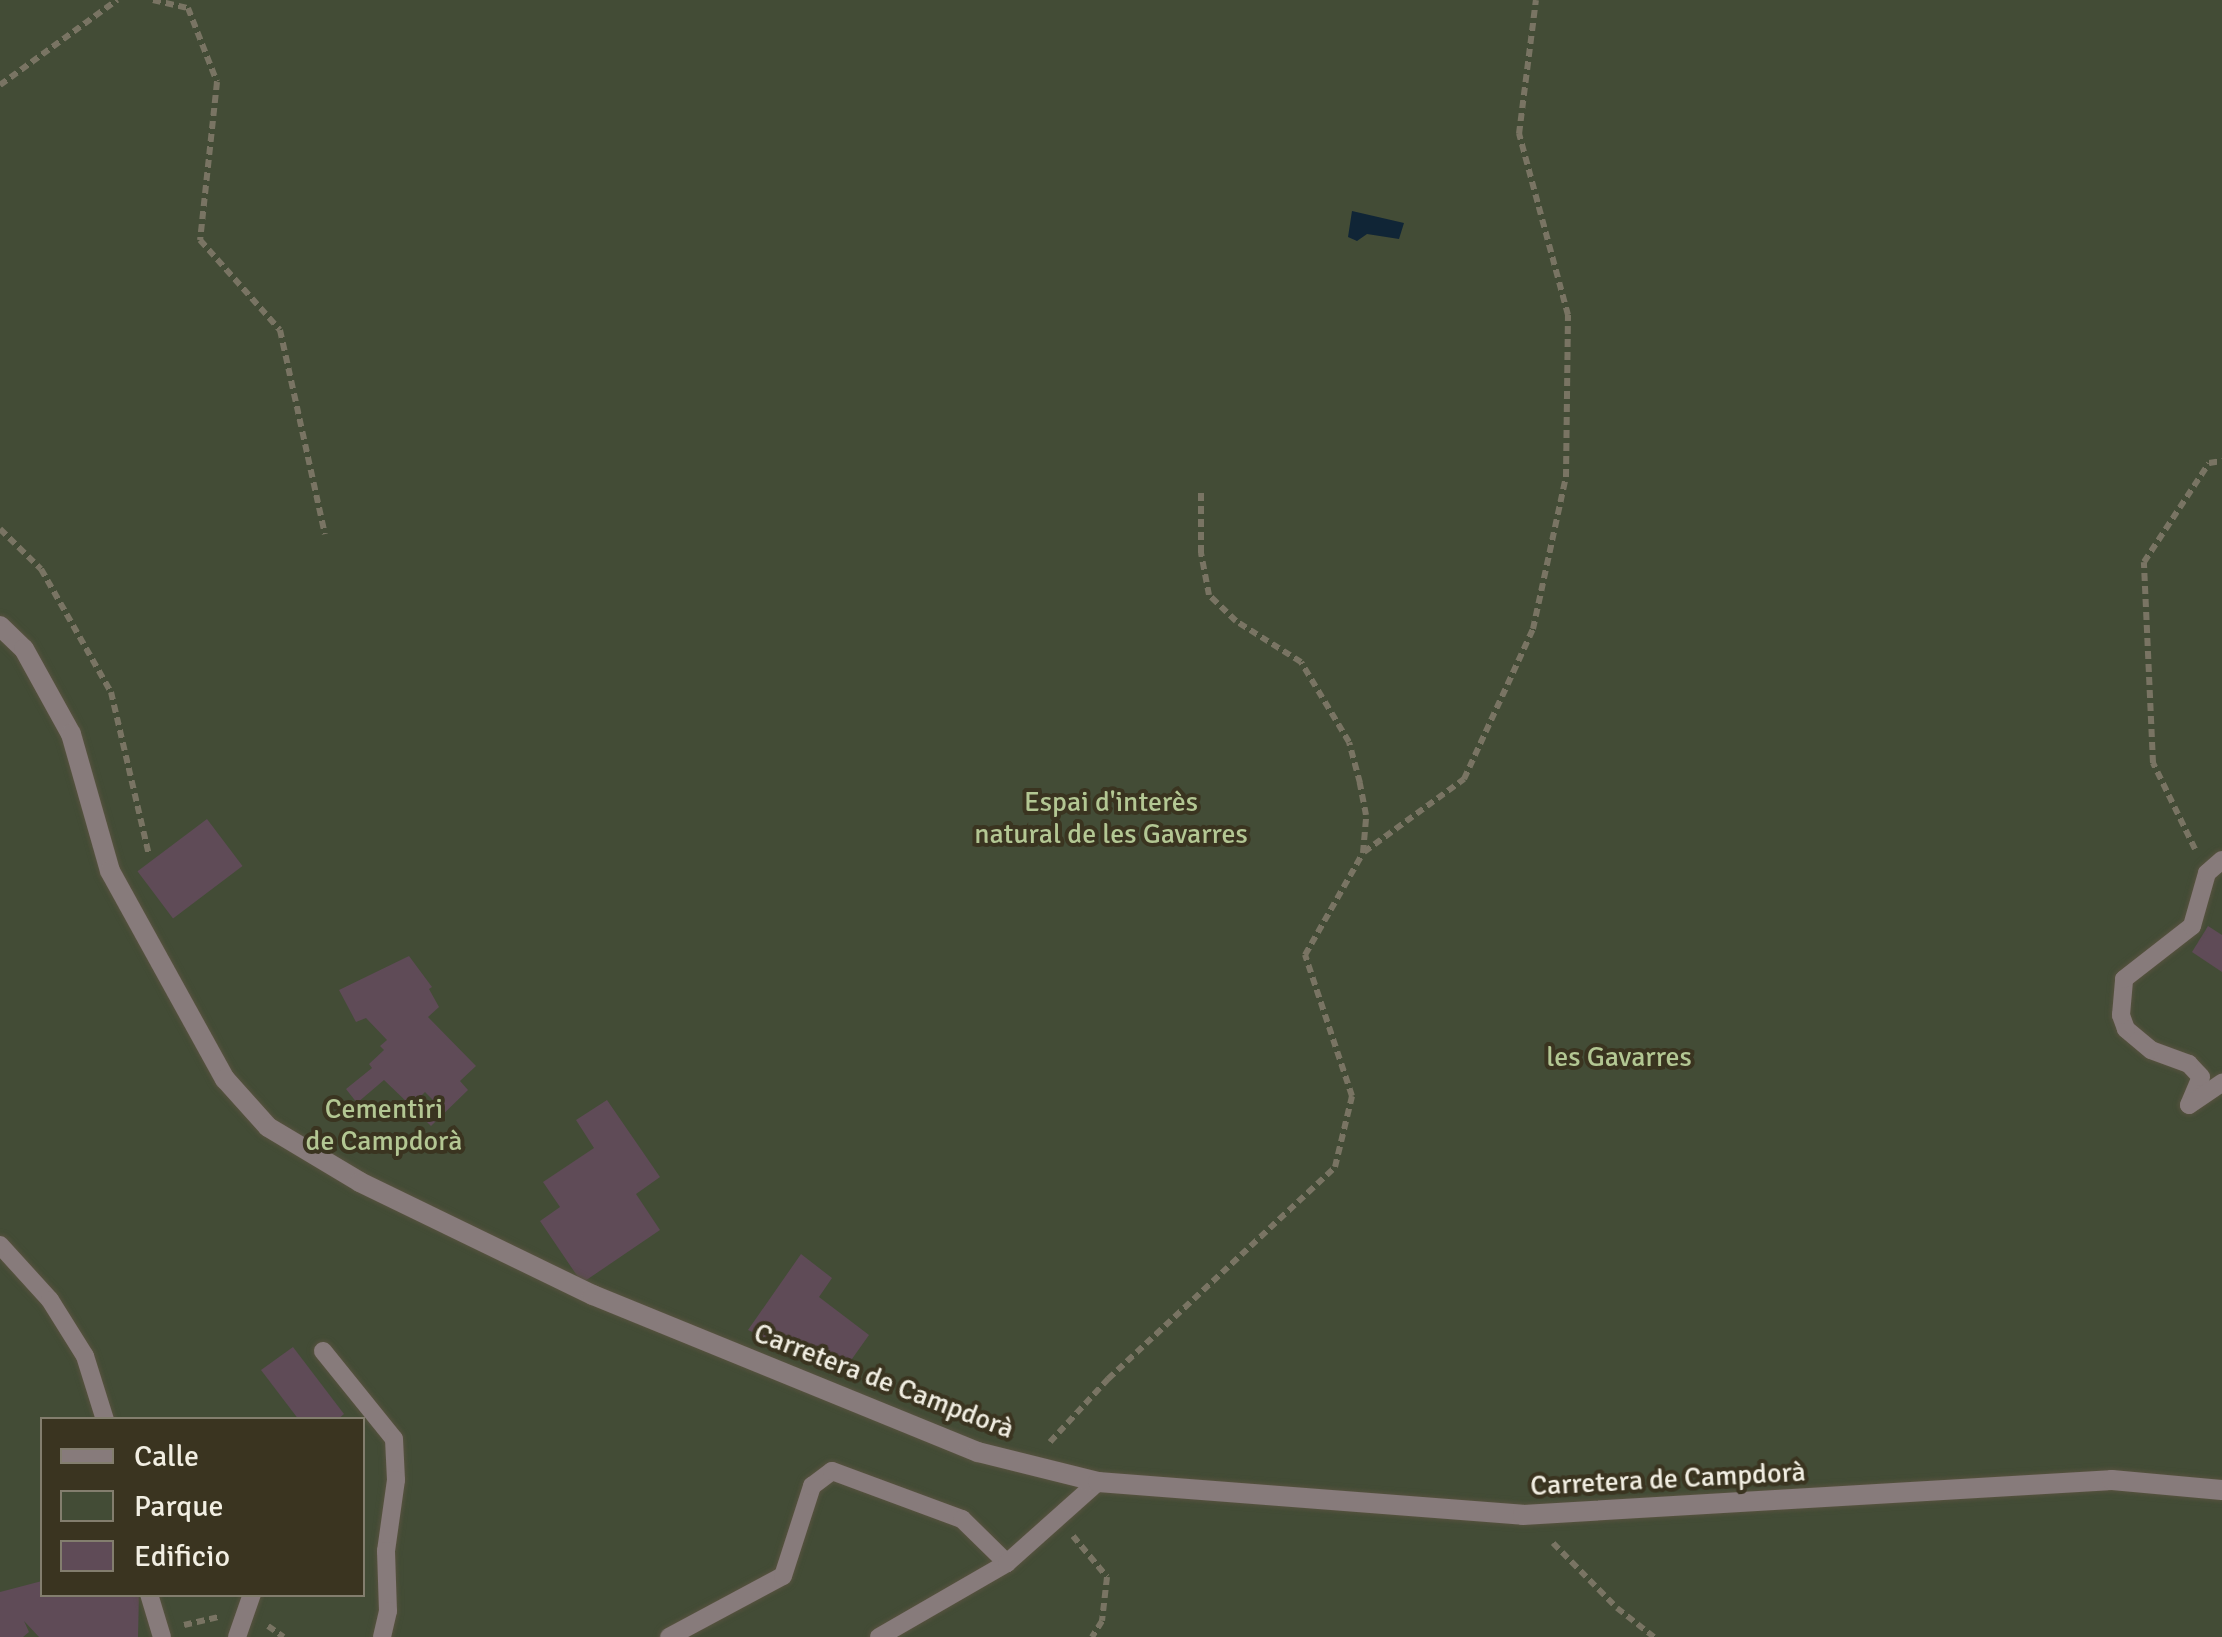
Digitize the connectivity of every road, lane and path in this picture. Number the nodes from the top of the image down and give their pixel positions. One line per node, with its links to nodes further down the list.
1 (117, 0): 4 (path)
2 (153, 0): 8 (path)
3 (1536, 0): 10 (path)
4 (0, 85)
5 (2222, 461): 13 (path)
6 (1201, 493): 10 (path)
7 (0, 529): 11 (path)
8 (324, 534)
9 (0, 626): 19 (street, Carretera de Campdorà)
10 (1363, 852): 19 (path)
11 (149, 855)
12 (2222, 860): 13 (lane)
13 (2207, 873): 14 (lane)
14 (2222, 1082)
15 (0, 1245): 18 (lane)
16 (323, 1351): 17 (lane)
17 (362, 1413): 31 (lane)
18 (104, 1417)
19 (1030, 1464): 20 (street, Carretera de Campdorà)
20 (1098, 1482): 22 (street, Carretera de Campdorà); 23 (lane)
21 (2222, 1490): 22 (street, Carretera de Campdorà)
22 (1524, 1516): 35 (path)
23 (1062, 1518): 24 (lane); 34 (path)
24 (1008, 1563): 32 (lane); 33 (lane)
25 (150, 1597): 27 (lane)
26 (251, 1597): 28 (lane)
27 (154, 1616): 29 (lane); 30 (lane)
28 (238, 1631): 29 (path)
29 (170, 1633)
30 (153, 1637)
31 (382, 1637)
32 (669, 1637)
33 (879, 1637)
34 (1092, 1637)
35 (1654, 1637)

